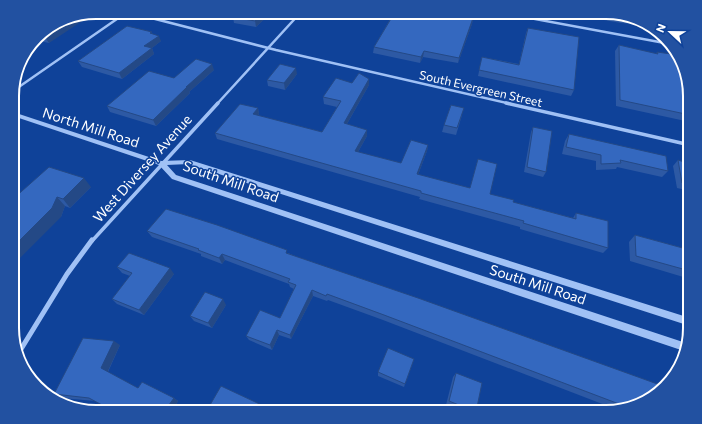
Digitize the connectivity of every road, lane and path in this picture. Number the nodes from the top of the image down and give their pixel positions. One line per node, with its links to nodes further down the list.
1 (117, 19): 7 (street)
2 (154, 19): 6 (street, South Evergreen Street)
3 (295, 19): 6 (street, West Diversey Avenue)
4 (535, 19): 5 (street)
5 (650, 40)
6 (268, 48): 9 (street, South Evergreen Street); 10 (street, West Diversey Avenue)
7 (20, 86)
8 (19, 116): 10 (street, North Mill Road)
9 (683, 143)
10 (161, 163): 11 (street, South Mill Road); 12 (street, South Mill Road); 13 (street, West Diversey Avenue)
11 (683, 320)
12 (681, 345)
13 (22, 348)

